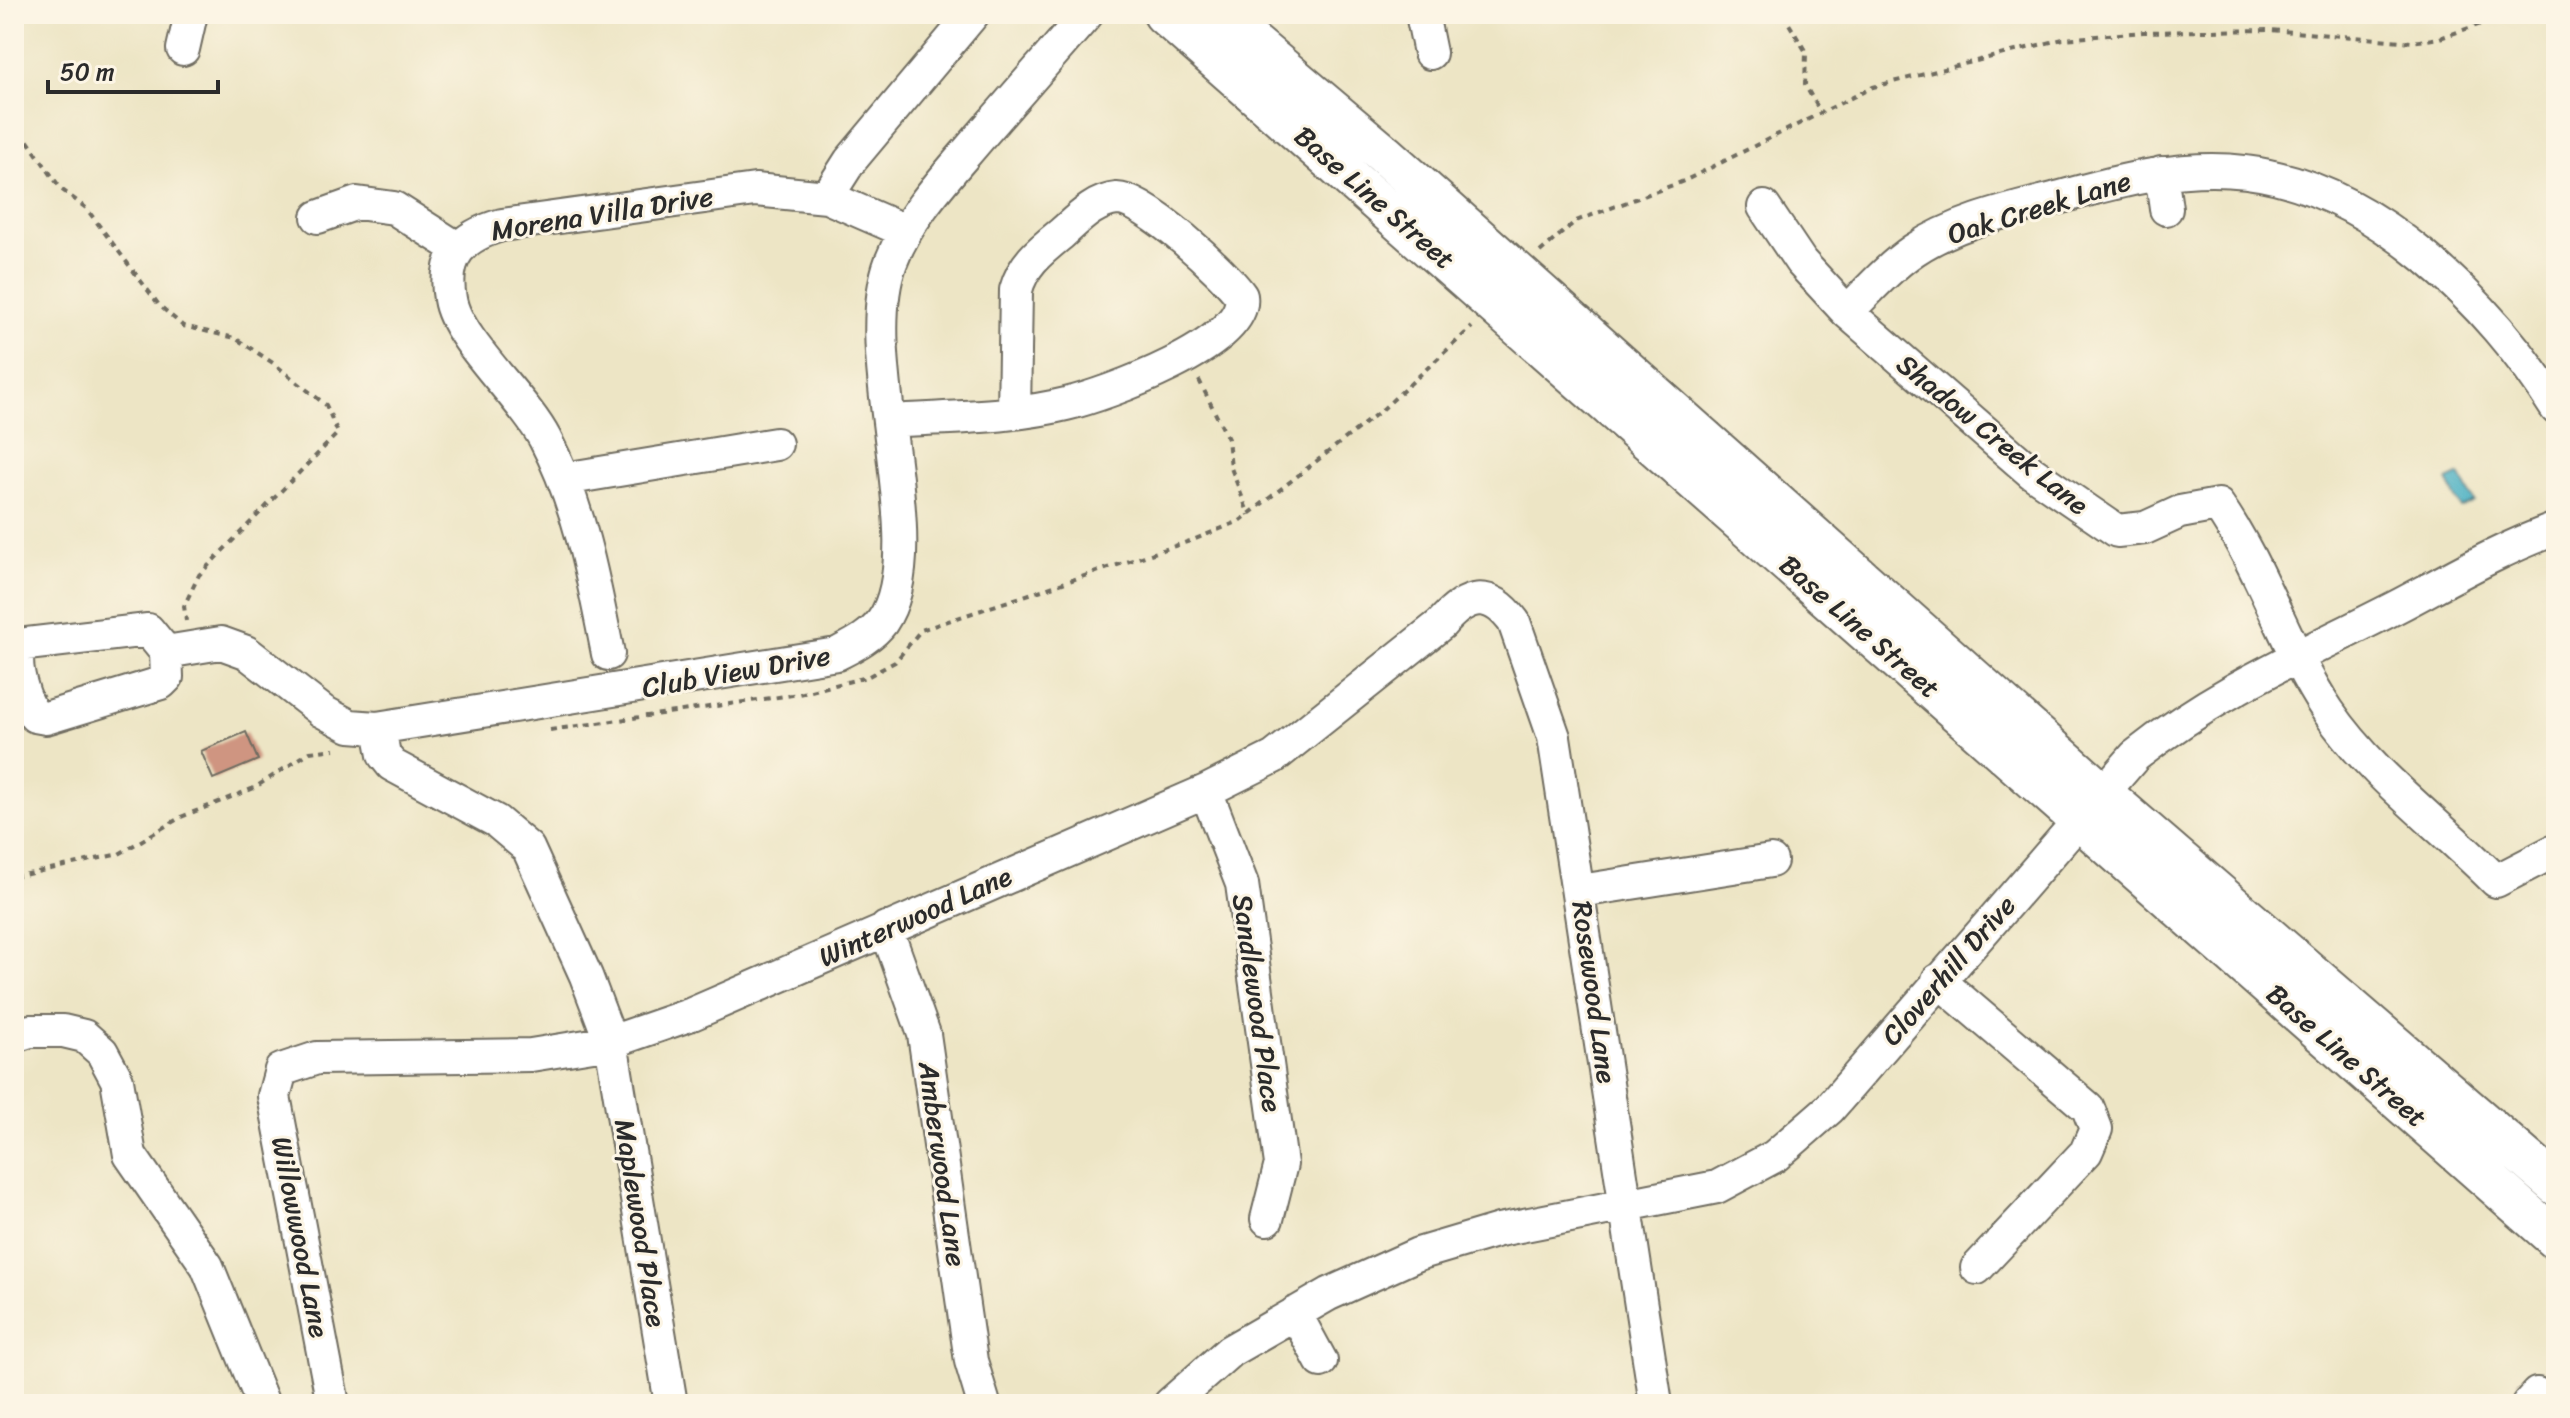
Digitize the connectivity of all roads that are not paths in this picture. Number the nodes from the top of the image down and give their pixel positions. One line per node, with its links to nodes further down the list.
1 (191, 14): 7 (street)
2 (973, 14): 10 (street)
3 (1087, 14): 14 (street, Club View Drive)
4 (1164, 14): 29 (main road, Base Line Street)
5 (1218, 14): 29 (main road, Base Line Street)
6 (1422, 14): 8 (street)
7 (183, 49)
8 (1430, 53)
9 (2161, 173): 12 (street, Oak Creek Lane); 16 (street, Oak Creek Lane); 17 (street, Oak Creek Lane)
10 (827, 197): 14 (street, Morena Villa Drive); 15 (street, Morena Villa Drive)
11 (1764, 207): 16 (street, Shadow Creek Lane)
12 (2166, 209)
13 (318, 217): 15 (street)
14 (905, 231): 19 (street, Club View Drive)
15 (457, 248): 21 (street, Morena Villa Drive)
16 (1847, 312): 26 (street, Shadow Creek Lane)
17 (2556, 408)
18 (1014, 413): 18 (street); 19 (street)
19 (889, 421): 27 (street, Club View Drive)
20 (776, 444): 21 (street)
21 (564, 479): 25 (street, Morena Villa Drive)
22 (2556, 529): 26 (street, Cloverhill Drive)
23 (1487, 600): 28 (street, Winterwood Lane); 32 (street, Rosewood Lane)
24 (178, 650): 27 (street, Club View Drive)
25 (608, 654)
26 (2294, 656): 29 (street, Cloverhill Drive); 30 (street, Shadow Creek Lane)
27 (379, 728): 36 (street, Maplewood Place)
28 (1206, 791): 33 (street, Winterwood Lane); 40 (street, Sandlewood Place)
29 (2091, 807): 34 (street, Cloverhill Drive); 38 (main road, Base Line Street); 41 (main road, Base Line Street)
30 (2556, 850)
31 (1771, 861): 32 (street)
32 (1580, 891): 39 (street, Rosewood Lane)
33 (886, 928): 36 (street, Winterwood Lane); 48 (street, Amberwood Lane)
34 (1938, 980): 39 (street, Cloverhill Drive); 42 (street)
35 (14, 1036): 45 (street)
36 (611, 1042): 37 (street, Winterwood Lane); 47 (street, Maplewood Place)
37 (281, 1070): 46 (street, Willowwood Lane)
38 (2556, 1185)
39 (1626, 1205): 43 (street, Cloverhill Drive); 50 (street, Rosewood Lane)
40 (1267, 1219)
41 (2556, 1239)
42 (1977, 1268)
43 (1295, 1313): 44 (street); 49 (street, Cloverhill Drive)
44 (1321, 1361)
45 (263, 1404)
46 (333, 1404)
47 (671, 1404)
48 (984, 1404)
49 (1170, 1404)
50 (1656, 1404)
51 (2528, 1404): 52 (street)
52 (2549, 1404)

